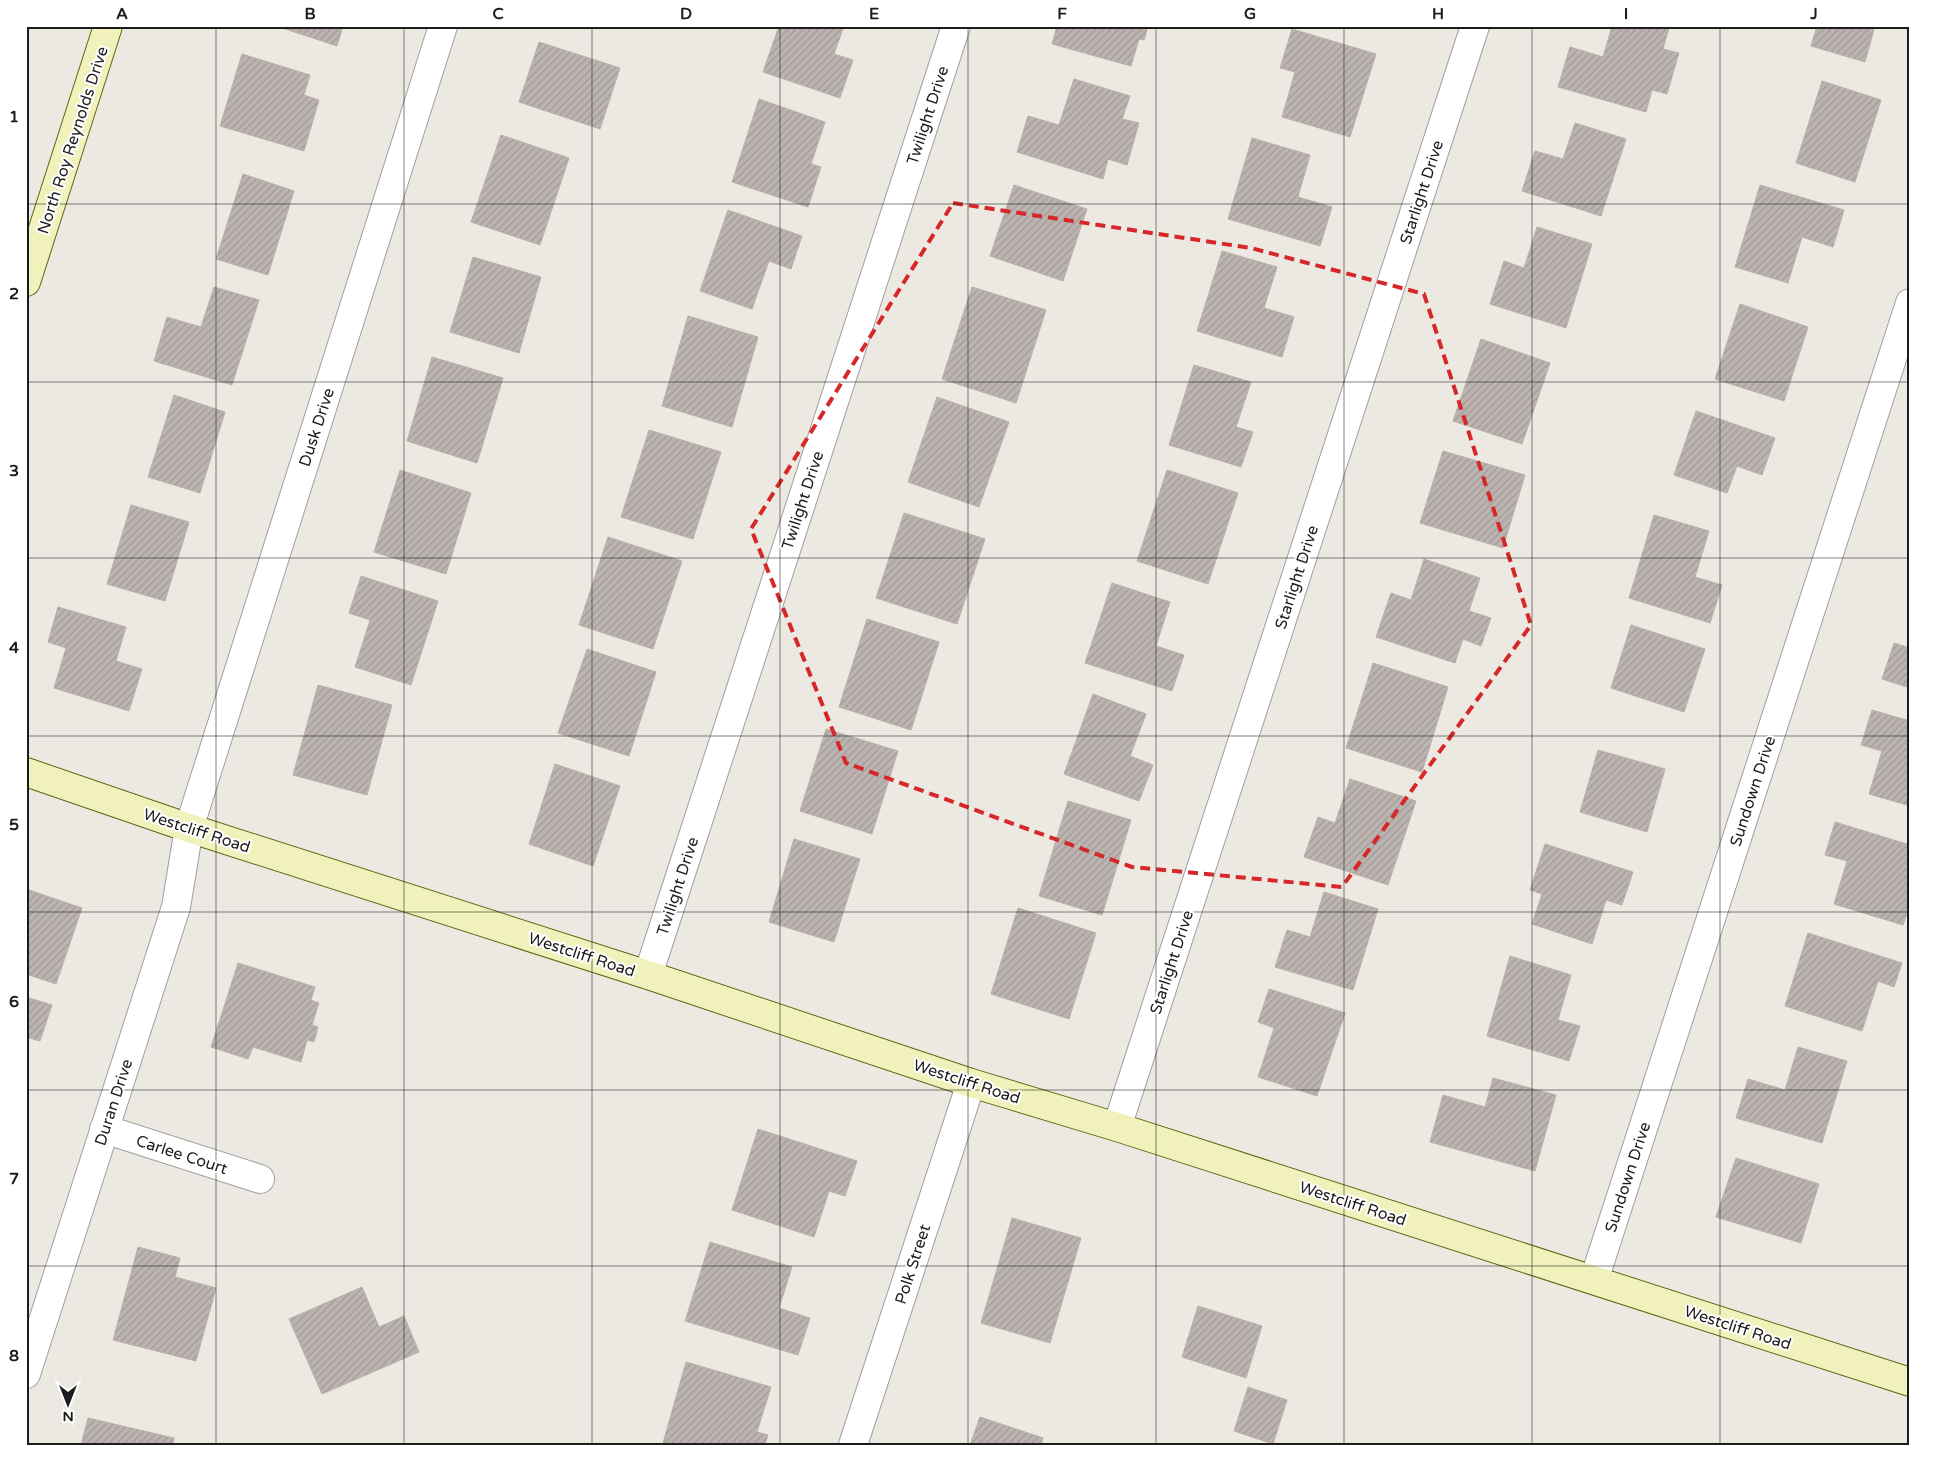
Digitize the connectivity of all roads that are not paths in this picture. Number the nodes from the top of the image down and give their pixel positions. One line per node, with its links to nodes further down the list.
1 (108, 26): 5 (street, North Roy Reynolds Drive)
2 (443, 26): 8 (street, Dusk Drive)
3 (956, 26): 9 (street, Twilight Drive)
4 (1475, 26): 11 (street, Starlight Drive)
5 (26, 282)
6 (1910, 303): 14 (street, Sundown Drive)
7 (26, 772): 8 (street, Westcliff Road)
8 (188, 828): 9 (street, Westcliff Road); 12 (street, Duran Drive)
9 (648, 975): 10 (street, Westcliff Road)
10 (971, 1083): 11 (street, Westcliff Road); 17 (street, Polk Street)
11 (1117, 1127): 14 (street, Westcliff Road)
12 (104, 1129): 13 (street, Carlee Court); 15 (street, Duran Drive)
13 (260, 1179)
14 (1594, 1280): 16 (street, Westcliff Road)
15 (26, 1374)
16 (1910, 1382)
17 (853, 1445)

